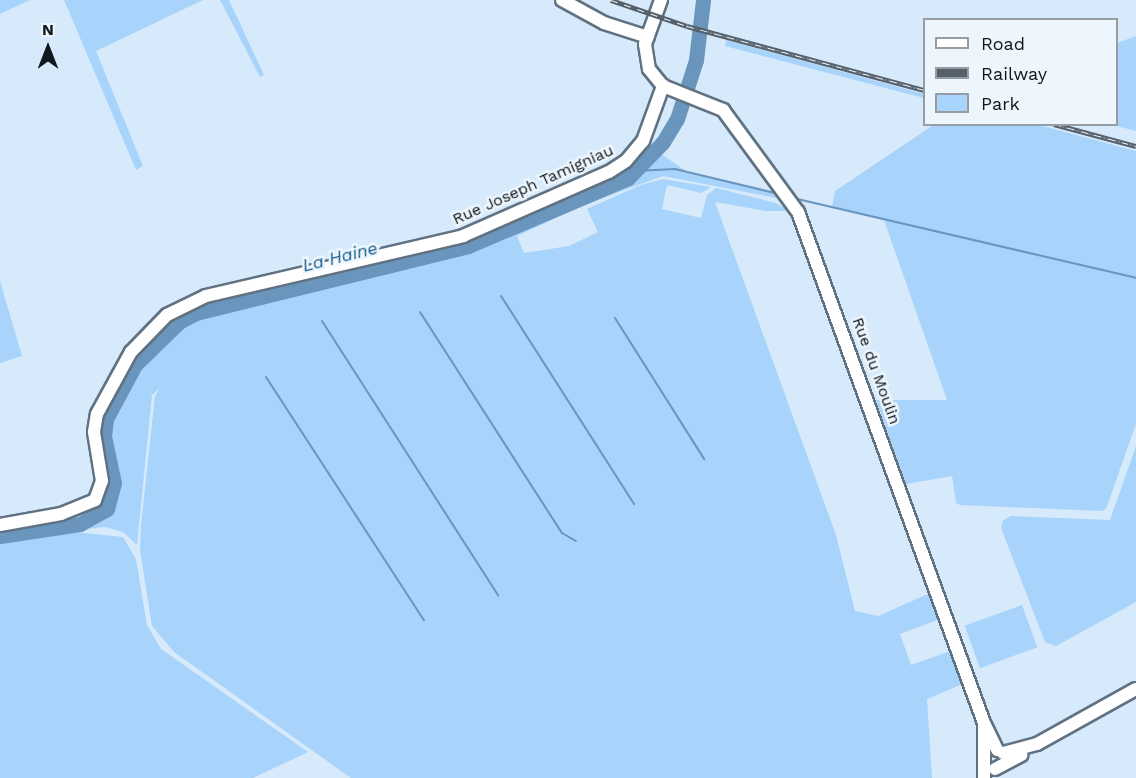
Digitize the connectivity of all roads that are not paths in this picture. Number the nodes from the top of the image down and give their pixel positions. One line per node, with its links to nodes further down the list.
1 (562, 0): 3 (street)
2 (662, 0): 3 (street)
3 (648, 37): 4 (street)
4 (668, 88): 5 (street, Rue Joseph Tamigniau); 7 (street, Rue du Moulin)
5 (0, 525)
6 (1136, 689): 7 (street)
7 (995, 761): 8 (street, Rue du Moulin)
8 (984, 778)

